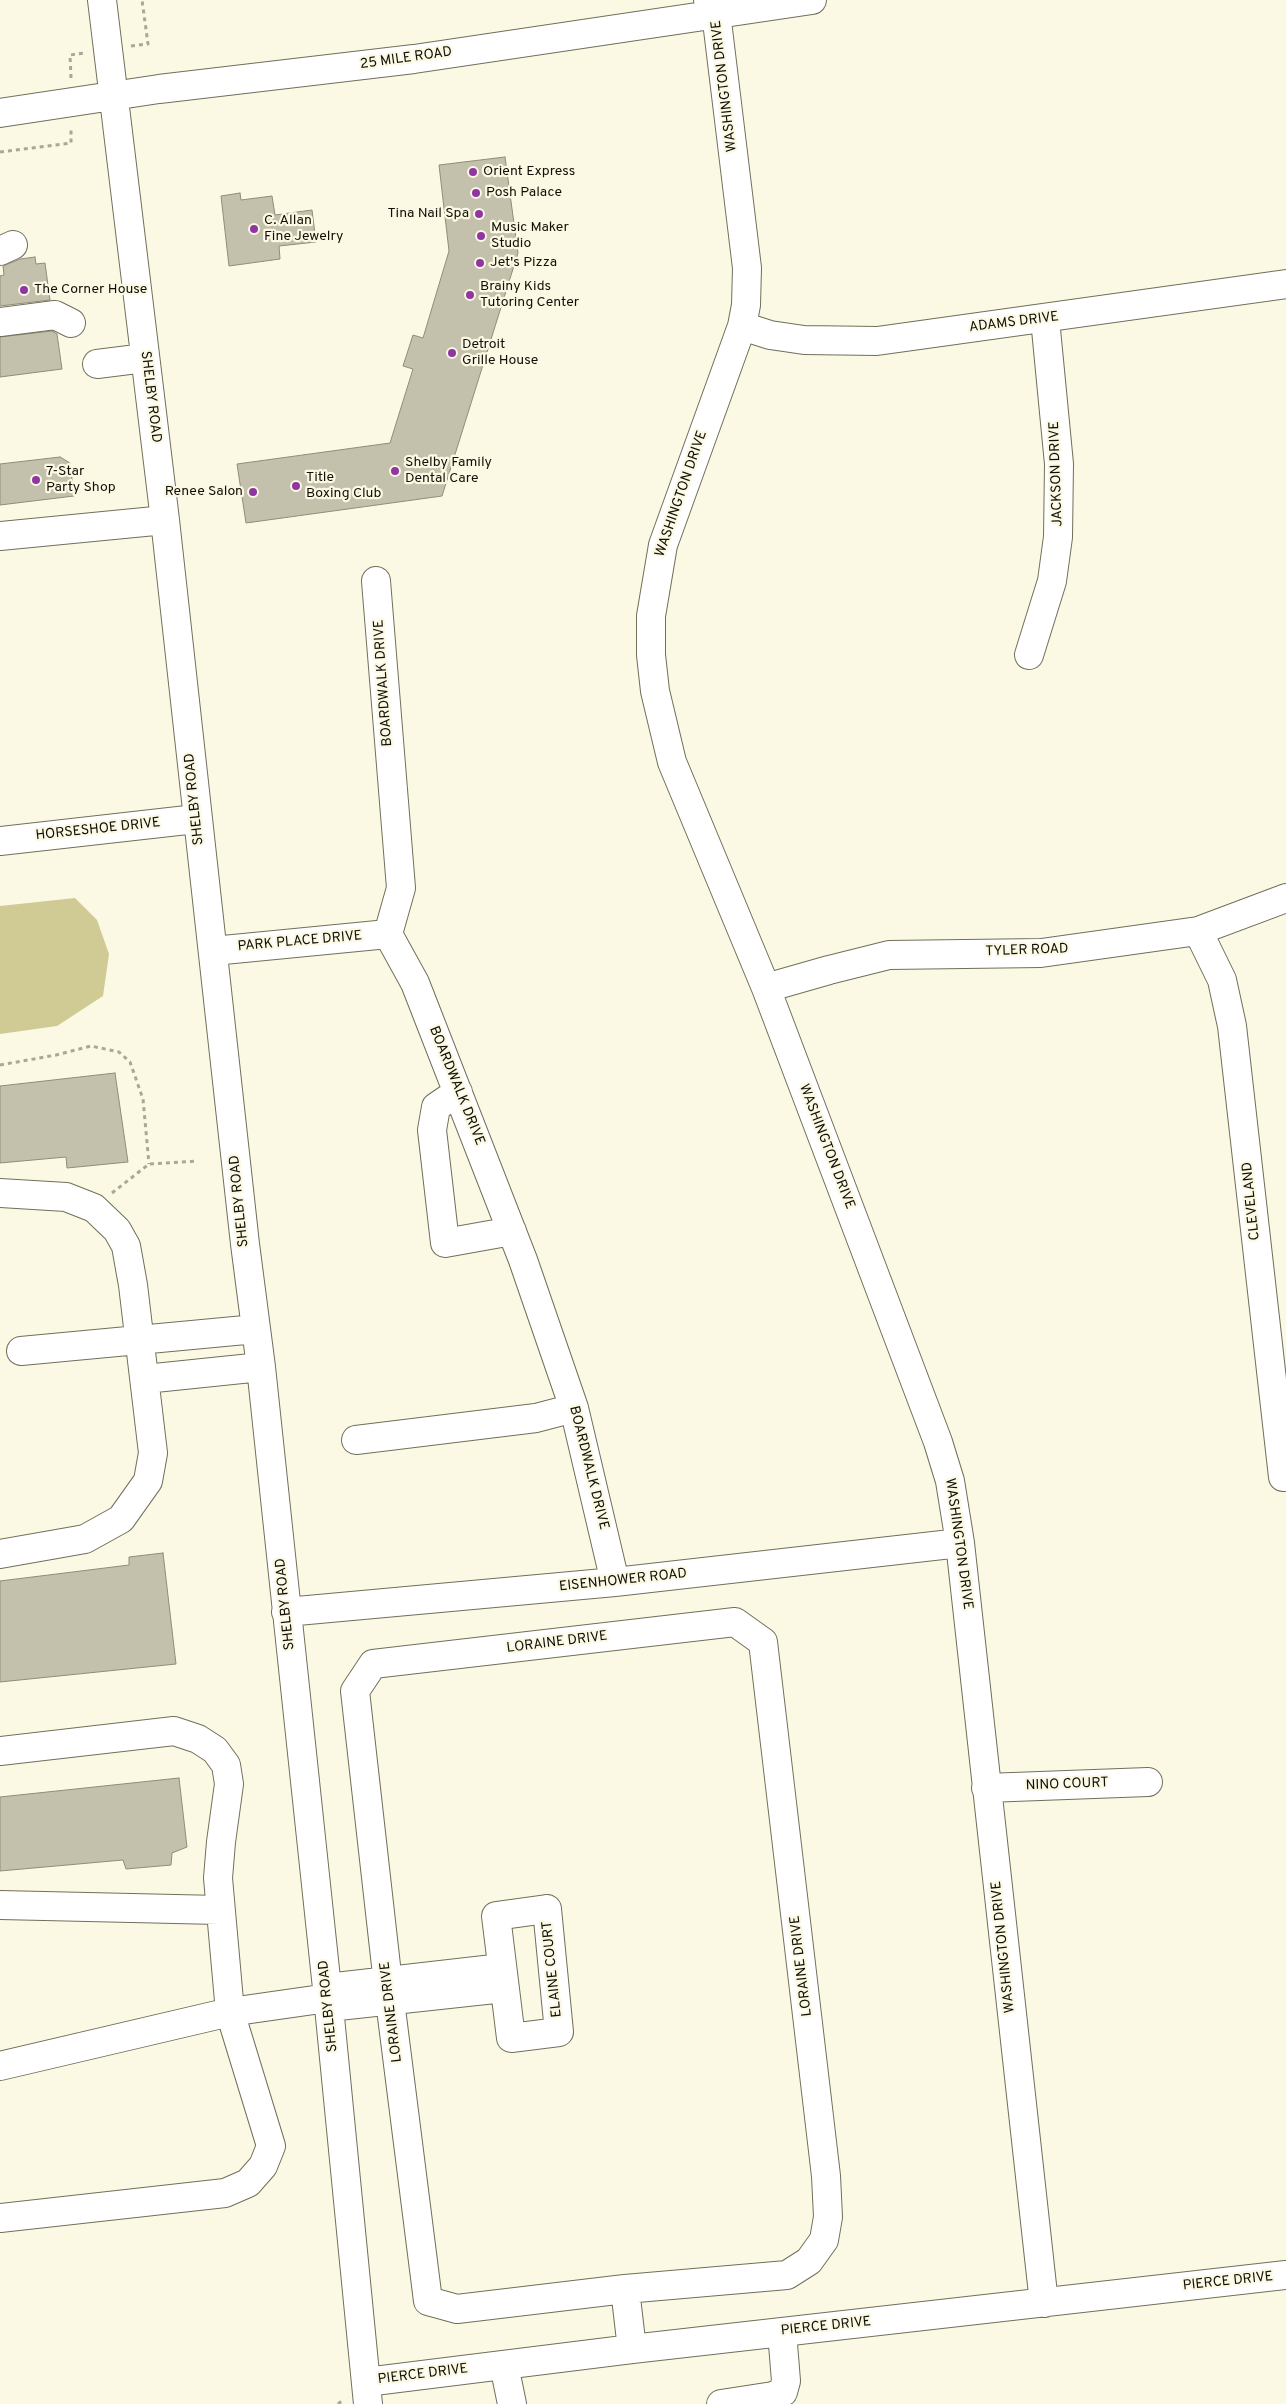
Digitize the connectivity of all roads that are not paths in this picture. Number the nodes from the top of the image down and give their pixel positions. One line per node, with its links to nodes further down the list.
1 (102, 0): 4 (street, SHELBY ROAD)
2 (812, 0): 3 (street, 25 MILE ROAD)
3 (716, 4): 4 (street, 25 MILE ROAD); 10 (street, WASHINGTON DRIVE)
4 (112, 97): 5 (street, 25 MILE ROAD); 11 (street, SHELBY ROAD)
5 (0, 113)
6 (1286, 284): 7 (street, ADAMS DRIVE)
7 (1046, 319): 10 (street, ADAMS DRIVE); 16 (street, JACKSON DRIVE)
8 (0, 322): 9 (street)
9 (71, 323)
10 (742, 326): 23 (street, WASHINGTON DRIVE)
11 (145, 358): 12 (street); 13 (street, SHELBY ROAD)
12 (97, 364)
13 (165, 520): 14 (street); 17 (street, SHELBY ROAD)
14 (0, 536)
15 (376, 581): 21 (street, BOARDWALK DRIVE)
16 (1029, 655)
17 (196, 819): 18 (street, HORSESHOE DRIVE); 22 (street, SHELBY ROAD)
18 (0, 841)
19 (1286, 898): 20 (street, TYLER ROAD)
20 (1198, 932): 23 (street, TYLER ROAD); 34 (street, CLEVELAND)
21 (388, 934): 22 (street, PARK PLACE DRIVE); 24 (street, BOARDWALK DRIVE)
22 (213, 950): 27 (street, SHELBY ROAD)
23 (766, 988): 35 (street, WASHINGTON DRIVE)
24 (458, 1092): 26 (street, BOARDWALK DRIVE); 26 (street)
25 (0, 1193): 28 (street)
26 (512, 1231): 32 (street, BOARDWALK DRIVE)
27 (256, 1329): 28 (street); 30 (street, SHELBY ROAD)
28 (141, 1341): 29 (street); 31 (street)
29 (21, 1352)
30 (261, 1367): 31 (street); 38 (street, SHELBY ROAD)
31 (145, 1379): 36 (street)
32 (574, 1408): 33 (street); 37 (street, BOARDWALK DRIVE)
33 (356, 1440)
34 (1283, 1477)
35 (960, 1543): 37 (street, EISENHOWER ROAD); 41 (street, WASHINGTON DRIVE)
36 (0, 1554)
37 (615, 1582): 38 (street, EISENHOWER ROAD)
38 (286, 1612): 46 (street, SHELBY ROAD)
39 (0, 1751): 43 (street)
40 (1148, 1782): 41 (street, NINO COURT)
41 (986, 1788): 52 (street, WASHINGTON DRIVE)
42 (0, 1905): 43 (street)
43 (219, 1910): 47 (street)
44 (503, 1978): 45 (street)
45 (389, 1991): 46 (street); 51 (street, LORAINE DRIVE); 51 (street, LORAINE DRIVE)
46 (328, 1997): 47 (street); 56 (street, SHELBY ROAD)
47 (230, 2012): 48 (street); 49 (street)
48 (0, 2066)
49 (0, 2218)
50 (1286, 2276): 52 (street, PIERCE DRIVE)
51 (625, 2289): 54 (street)
52 (1044, 2303): 53 (street, PIERCE DRIVE)
53 (782, 2332): 54 (street, PIERCE DRIVE); 58 (street)
54 (632, 2349): 55 (street, PIERCE DRIVE)
55 (504, 2365): 56 (street, PIERCE DRIVE); 57 (street)
56 (367, 2393)
57 (512, 2404)
58 (721, 2404)

